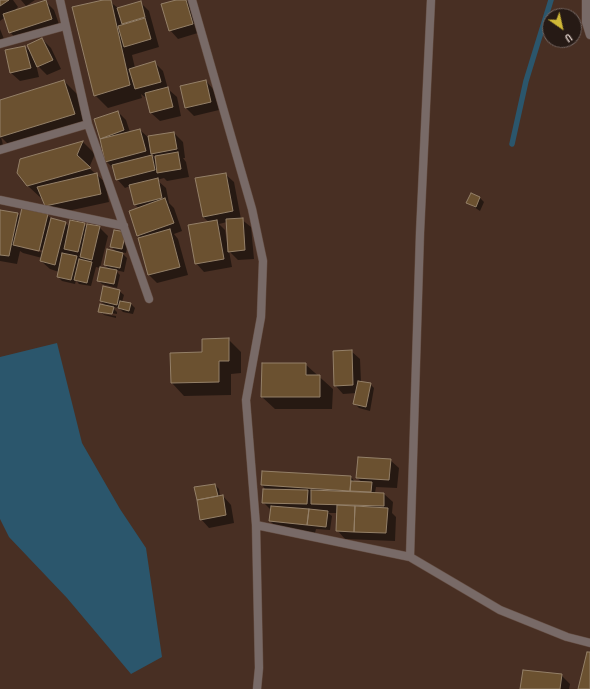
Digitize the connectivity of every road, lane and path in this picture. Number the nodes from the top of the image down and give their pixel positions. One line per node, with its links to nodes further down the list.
1 (60, 0): 5 (street)
2 (192, 0): 13 (street)
3 (431, 0): 14 (street)
4 (586, 0): 6 (street)
5 (65, 26): 7 (street); 8 (street)
6 (590, 35)
7 (0, 44)
8 (88, 124): 9 (street); 11 (street)
9 (0, 150)
10 (0, 200): 11 (street)
11 (124, 226): 12 (street)
12 (149, 299)
13 (256, 525): 14 (street); 16 (street)
14 (410, 557): 15 (street)
15 (590, 643)
16 (258, 689)

